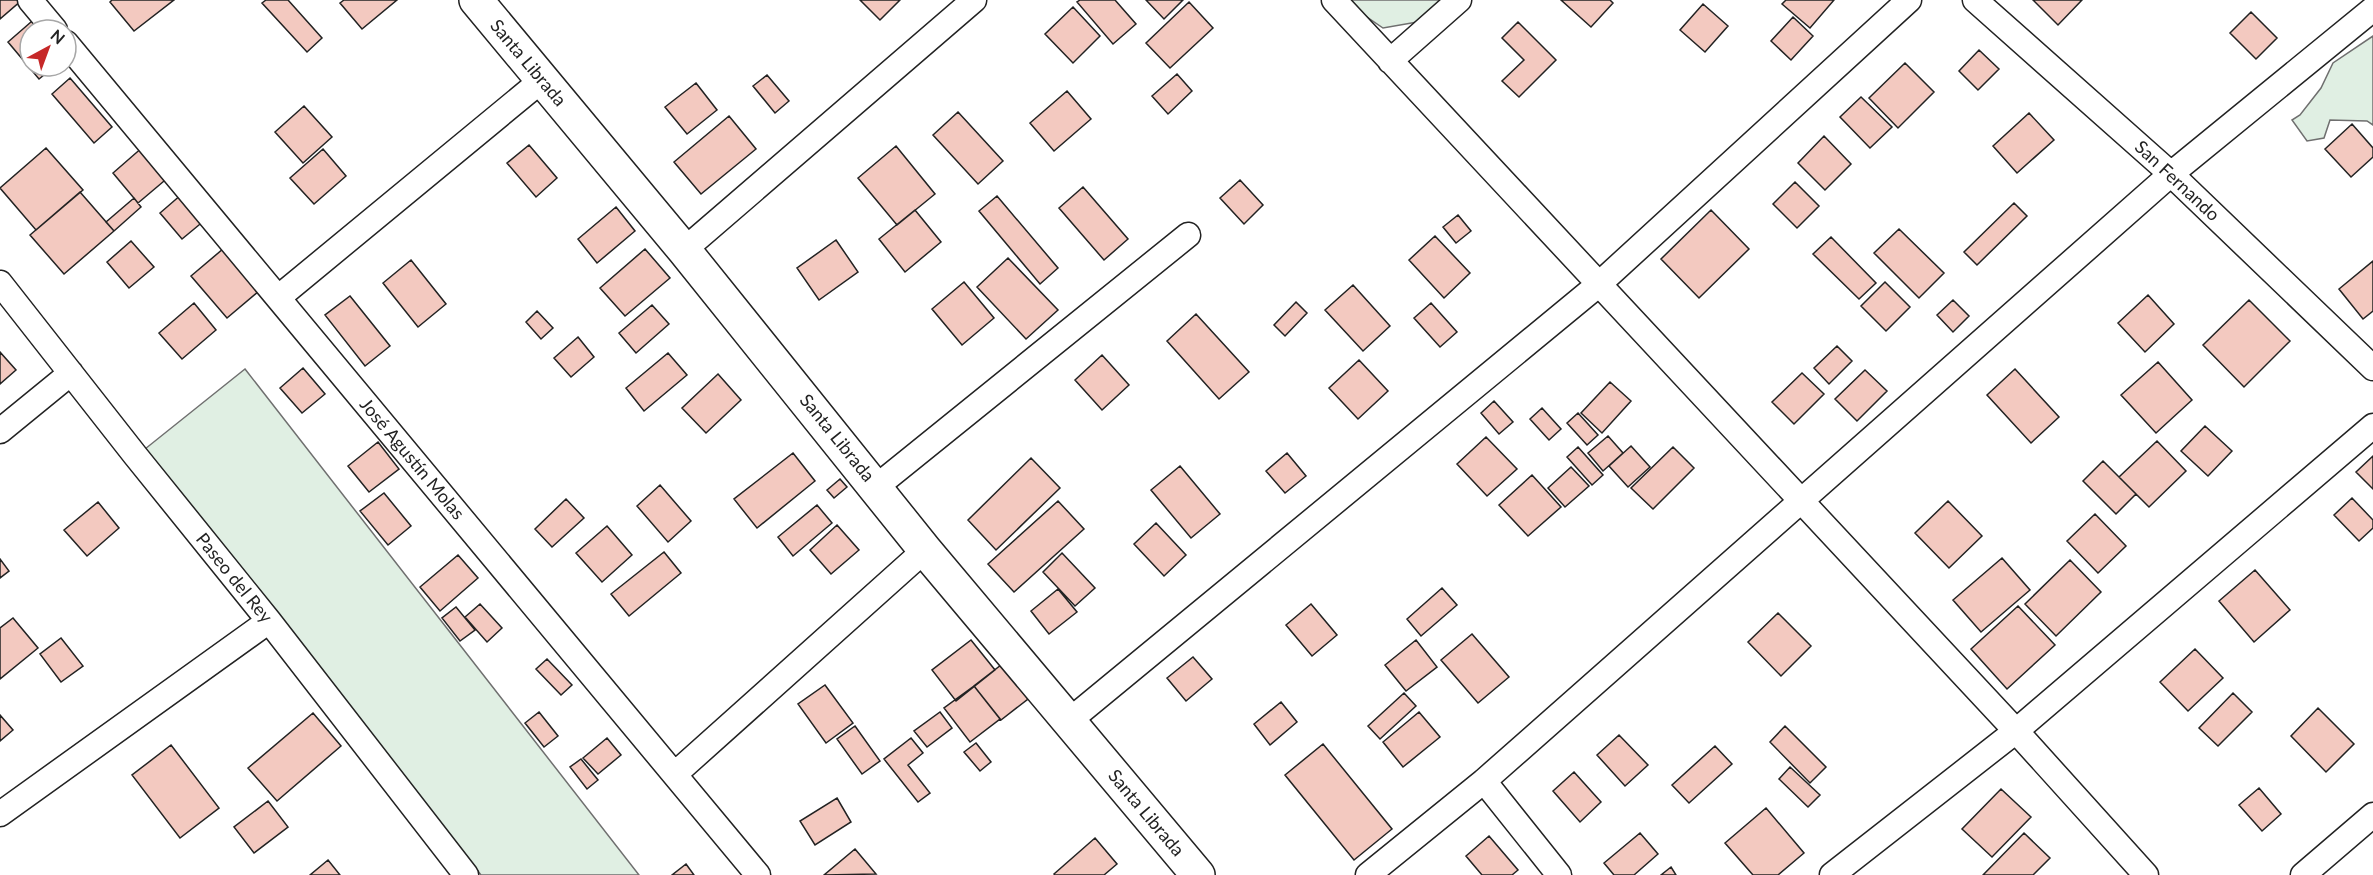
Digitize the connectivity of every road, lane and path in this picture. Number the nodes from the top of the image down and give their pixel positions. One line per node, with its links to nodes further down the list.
1 (30, 0): 9 (street)
2 (974, 0): 15 (street)
3 (1334, 0): 11 (street)
4 (1459, 0): 11 (street)
5 (1909, 0): 17 (street)
6 (1975, 0): 13 (street, San Fernando)
7 (487, 4): 12 (street, Santa Librada)
8 (2373, 9): 13 (street)
9 (45, 18)
10 (78, 57): 18 (street, José Agustín Molas)
11 (1390, 61): 17 (street)
12 (542, 80): 15 (street, Santa Librada); 18 (street)
13 (2172, 174): 19 (street, San Fernando); 24 (street)
14 (1188, 235): 23 (street)
15 (684, 250): 23 (street, Santa Librada)
16 (0, 283): 20 (street, Paseo del Rey)
17 (1598, 285): 24 (street); 27 (street)
18 (279, 297): 29 (street, José Agustín Molas)
19 (2373, 368)
20 (71, 373): 22 (street); 26 (street, Paseo del Rey)
21 (2373, 426): 28 (street)
22 (0, 431)
23 (876, 487): 25 (street, Santa Librada)
24 (1802, 502): 28 (street); 30 (street)
25 (926, 550): 27 (street, Santa Librada); 29 (street)
26 (269, 621): 31 (street); 33 (street, Paseo del Rey)
27 (1069, 721): 35 (street, Santa Librada)
28 (2016, 731): 38 (street); 39 (street)
29 (675, 774): 34 (street, José Agustín Molas)
30 (1484, 781): 36 (street); 37 (street)
31 (0, 814)
32 (2373, 815): 40 (street)
33 (458, 872)
34 (758, 875)
35 (1198, 875)
36 (1368, 875)
37 (1559, 875)
38 (1832, 875)
39 (2146, 875)
40 (2303, 875)

